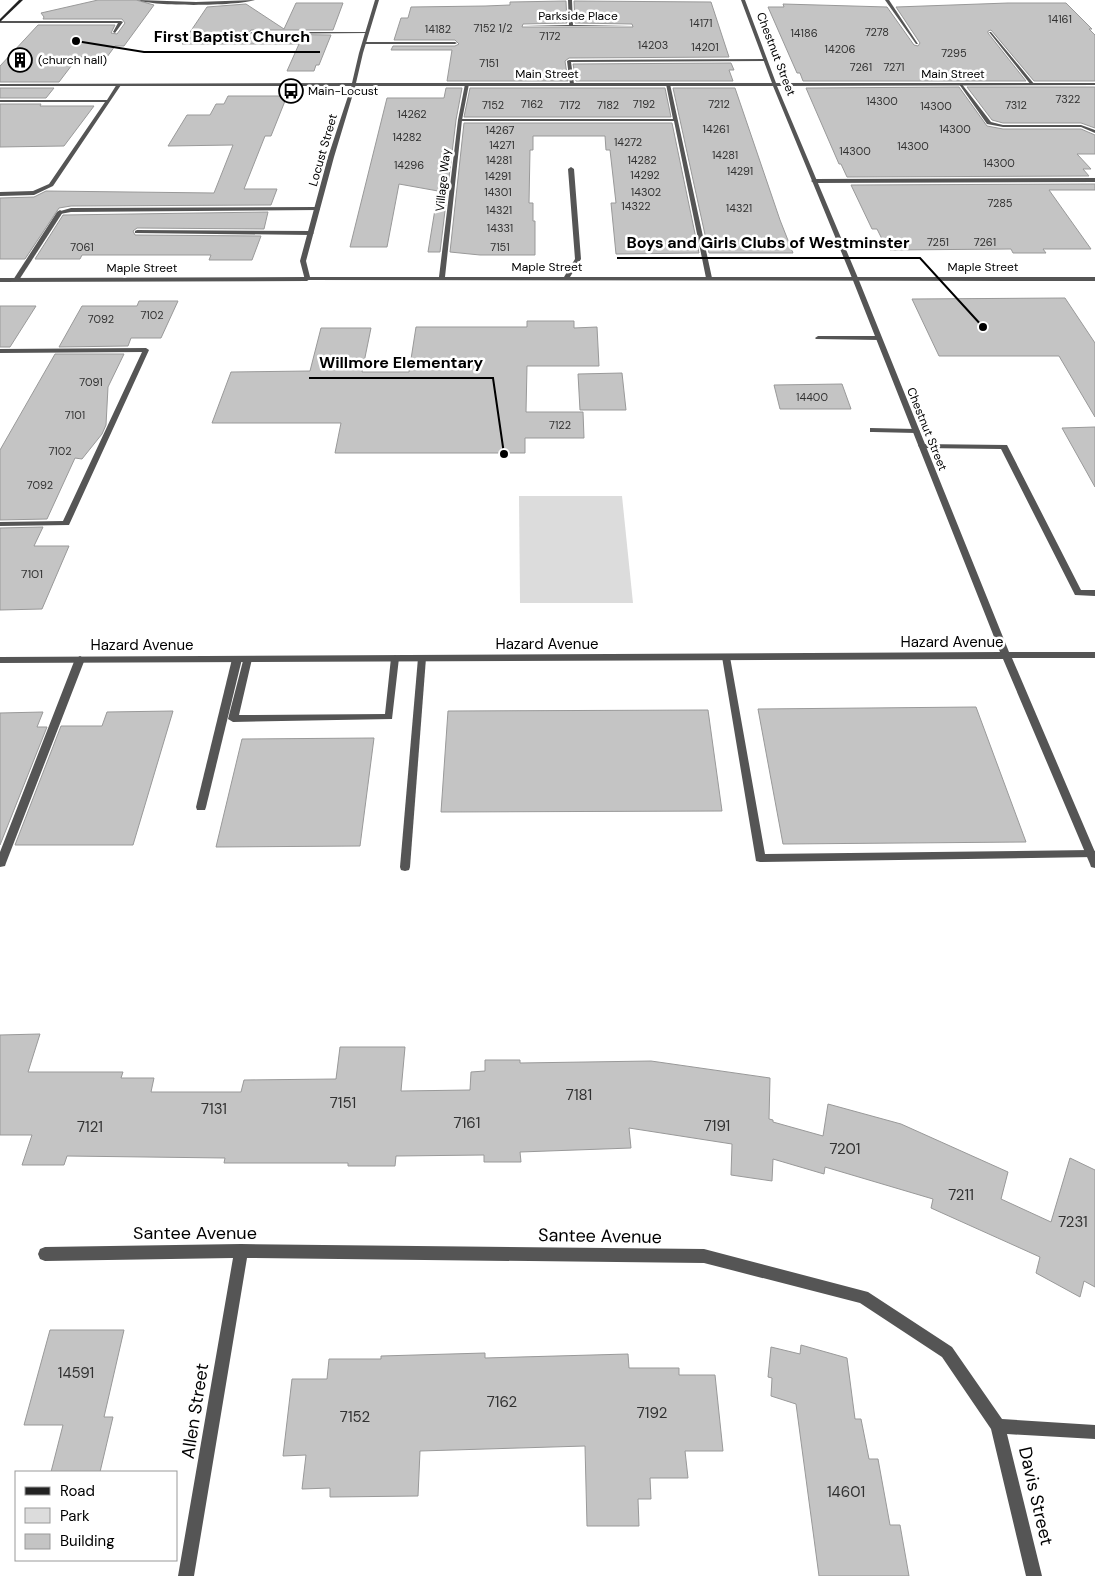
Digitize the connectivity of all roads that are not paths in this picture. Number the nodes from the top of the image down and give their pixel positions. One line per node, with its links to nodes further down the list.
1 (21, 0): 8 (main road)
2 (140, 0): 3 (street)
3 (253, 0)
4 (377, 0): 14 (street, Locust Street)
5 (570, 0): 10 (street)
6 (744, 0): 19 (street, Chestnut Street)
7 (887, 0): 18 (street)
8 (0, 22): 12 (street)
9 (525, 26): 10 (street, Parkside Place)
10 (571, 26): 11 (street, Parkside Place)
11 (630, 26)
12 (115, 32)
13 (251, 32): 14 (street)
14 (367, 33): 16 (street, Locust Street)
15 (990, 33): 26 (street)
16 (364, 43): 17 (street); 21 (street, Locust Street)
17 (455, 43)
18 (917, 43)
19 (765, 60): 20 (street, Chestnut Street); 23 (street)
20 (774, 83): 24 (street, Main Street); 25 (street, Main Street); 37 (street, Chestnut Street)
21 (354, 84): 22 (street, Main Street); 29 (street, Main Street); 39 (street, Locust Street)
22 (467, 84): 23 (street, Main Street); 32 (street, Village Way)
23 (572, 84): 24 (street, Main Street)
24 (668, 84): 33 (street)
25 (961, 84): 26 (street, Main Street); 34 (street)
26 (1033, 84): 27 (street, Main Street)
27 (1095, 84)
28 (0, 85): 29 (street, Main Street)
29 (119, 85): 31 (street)
30 (0, 101): 31 (street)
31 (108, 101): 38 (street)
32 (460, 120): 33 (street); 42 (street, Village Way)
33 (676, 120): 44 (street)
34 (1095, 132)
35 (571, 169): 43 (street)
36 (1095, 180): 37 (street)
37 (814, 181): 45 (street, Chestnut Street)
38 (0, 194)
39 (317, 209): 41 (street, Locust Street); 49 (street)
40 (137, 232): 41 (street)
41 (311, 233): 46 (street, Locust Street)
42 (442, 278): 43 (street, Maple Street); 46 (street, Maple Street)
43 (567, 278): 44 (street, Maple Street)
44 (709, 278): 45 (street, Maple Street)
45 (856, 278): 47 (street, Maple Street); 51 (street, Chestnut Street)
46 (307, 279): 49 (street, Maple Street)
47 (1095, 279)
48 (0, 280): 49 (street, Maple Street)
49 (16, 280)
50 (818, 338): 51 (street)
51 (879, 338): 54 (street, Chestnut Street)
52 (0, 351): 56 (street)
53 (873, 430): 54 (street)
54 (916, 431): 55 (street, Chestnut Street)
55 (922, 446): 57 (street); 58 (street, Chestnut Street)
56 (0, 524)
57 (1095, 593)
58 (1006, 655): 59 (street, Hazard Avenue); 60 (street, Hazard Avenue); 67 (street, Chestnut Street)
59 (1095, 655)
60 (726, 657): 62 (street, Hazard Avenue); 67 (street)
61 (395, 658): 62 (street, Hazard Avenue); 64 (street, Hazard Avenue); 64 (street)
62 (422, 658): 70 (street)
63 (80, 659): 64 (street, Hazard Avenue); 65 (street, Hazard Avenue); 68 (street)
64 (242, 659): 66 (street)
65 (0, 660)
66 (201, 807)
67 (1091, 854): 69 (street, Chestnut Street)
68 (1, 863)
69 (1095, 864)
70 (405, 868)
71 (241, 1252): 72 (street, Santee Avenue); 73 (street, Santee Avenue); 75 (street, Allen Street)
72 (44, 1254)
73 (998, 1426): 74 (street); 76 (street, Davis Street)
74 (1095, 1432)
75 (186, 1576)
76 (1034, 1576)

